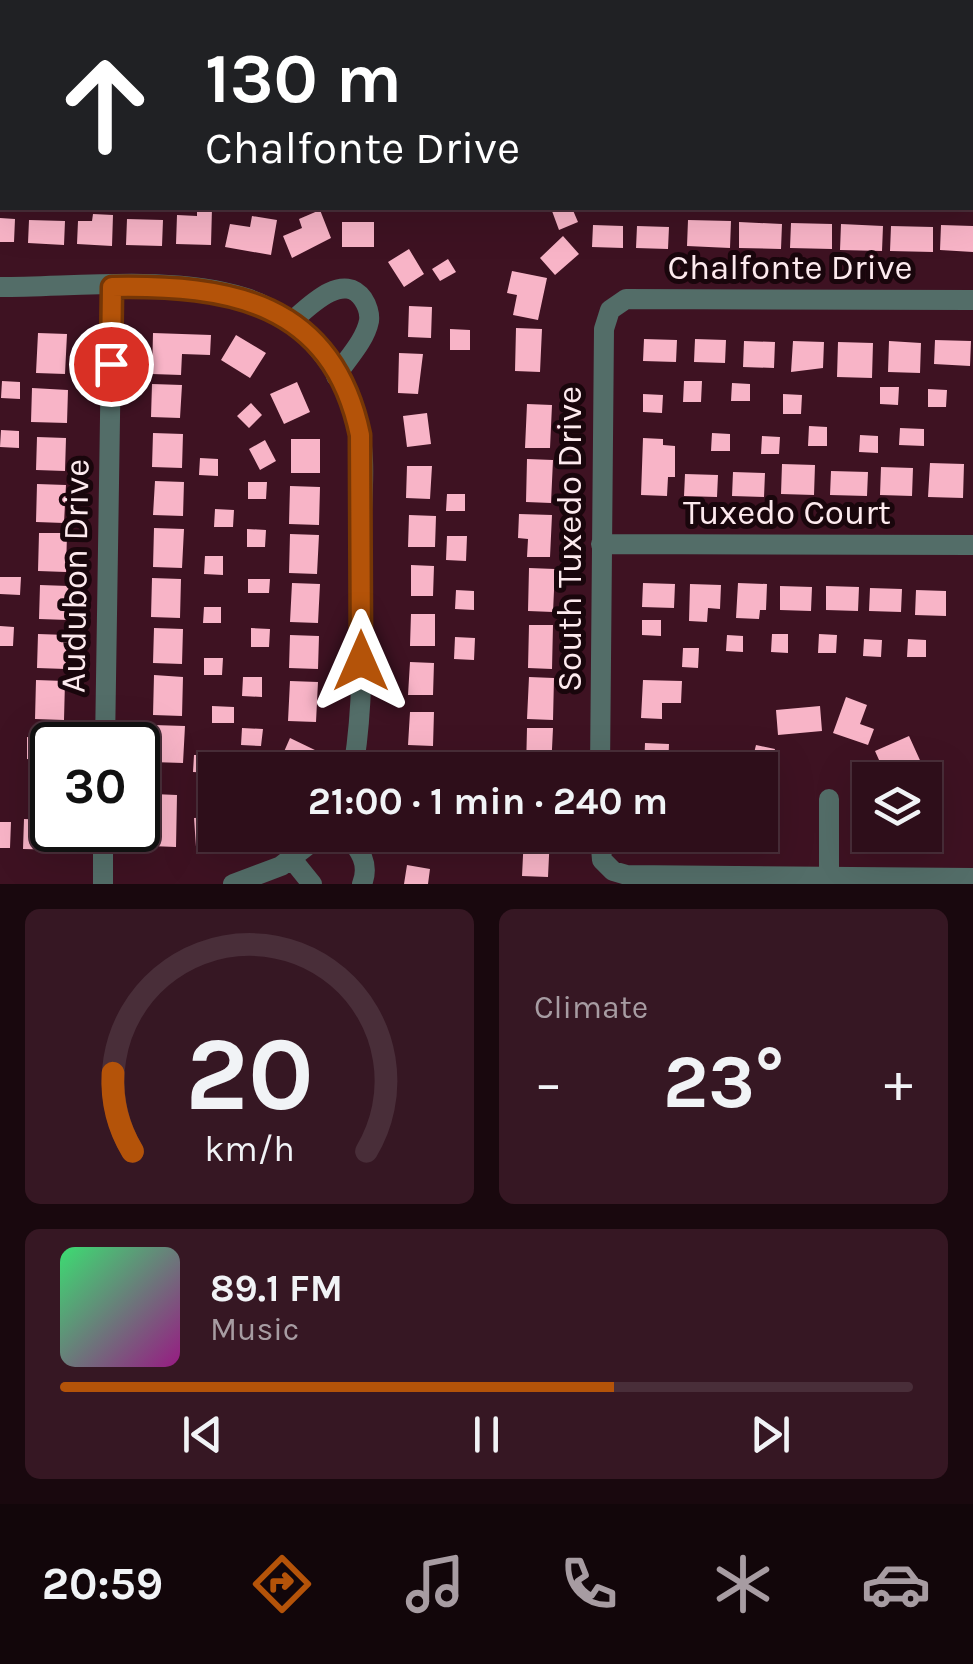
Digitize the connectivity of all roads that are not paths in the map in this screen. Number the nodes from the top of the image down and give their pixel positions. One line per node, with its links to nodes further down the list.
1 (0, 287): 2 (street)
2 (112, 287): 5 (street); 9 (street, Audubon Drive)
3 (973, 300): 4 (street, Chalfonte Drive)
4 (610, 310): 7 (street, South Tuxedo Drive)
5 (297, 327): 6 (street); 6 (street)
6 (336, 376): 10 (street)
7 (601, 544): 8 (street, Tuxedo Court); 11 (street, South Tuxedo Drive)
8 (973, 545)
9 (105, 722)
10 (354, 752)
11 (600, 752)
12 (829, 798): 18 (street)
13 (103, 852): 20 (street)
14 (299, 852): 17 (street)
15 (361, 852): 23 (street)
16 (601, 852): 18 (street)
17 (291, 858): 21 (street); 22 (street)
18 (829, 878): 19 (street)
19 (973, 878)
20 (102, 884)
21 (233, 884)
22 (312, 884)
23 (362, 884)

